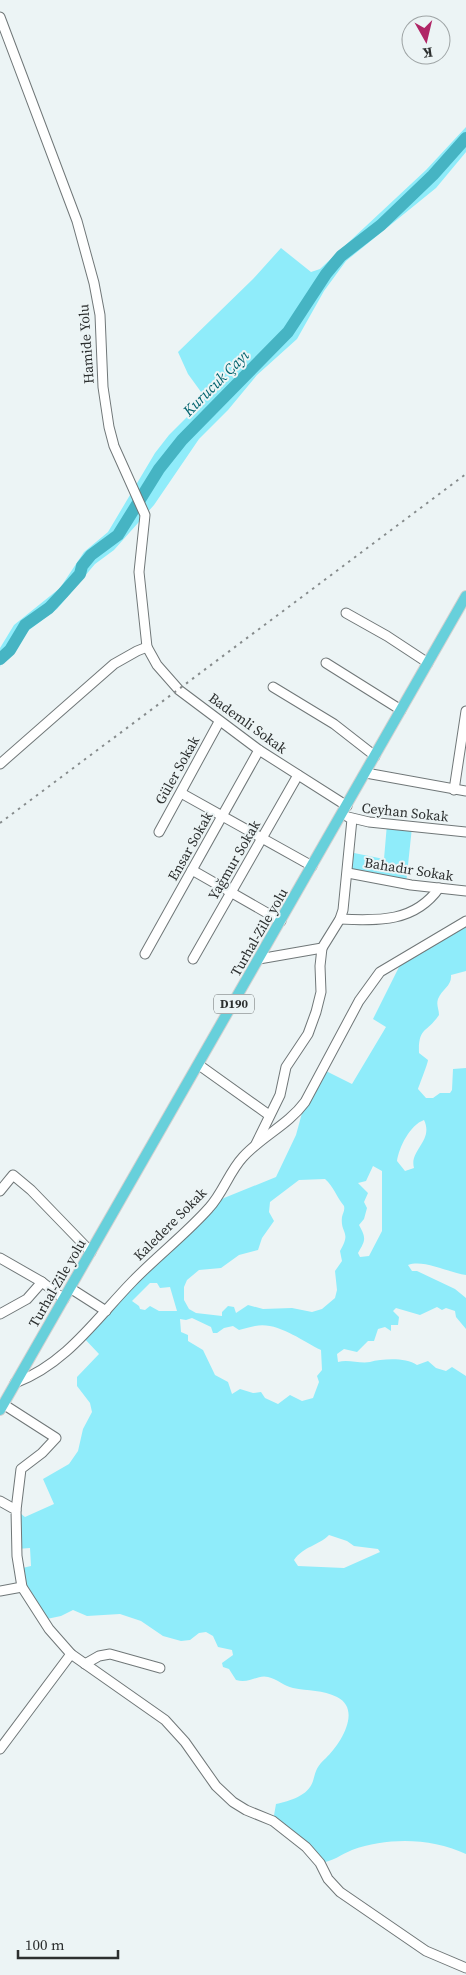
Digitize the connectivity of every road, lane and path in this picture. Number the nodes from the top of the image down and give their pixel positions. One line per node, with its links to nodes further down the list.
1 (0, 17): 4 (street, Hamide Yolu)
2 (466, 597): 6 (main road, Turhal-Zile yolu / D190)
3 (346, 613): 6 (street)
4 (147, 648): 10 (street, Bademli Sokak); 13 (street)
5 (326, 663): 8 (street)
6 (428, 663): 8 (main road, Turhal-Zile yolu / D190)
7 (273, 687): 12 (street)
8 (401, 710): 12 (main road, Turhal-Zile yolu / D190)
9 (466, 711): 16 (street)
10 (219, 722): 11 (street, Bademli Sokak); 17 (street, Güler Sokak)
11 (259, 750): 15 (street, Bademli Sokak); 20 (street, Ensar Sokak)
12 (375, 756): 14 (main road, Turhal-Zile yolu / D190)
13 (0, 764)
14 (366, 773): 16 (street); 19 (main road, Turhal-Zile yolu / D190)
15 (298, 775): 19 (street, Bademli Sokak); 24 (street, Yağmur Sokak)
16 (454, 790): 18 (street)
17 (181, 792): 20 (street); 22 (street, Güler Sokak)
18 (466, 792)
19 (344, 810): 21 (street, Ceyhan Sokak); 25 (main road, Turhal-Zile yolu / D190)
20 (222, 816): 24 (street); 26 (street, Ensar Sokak)
21 (352, 820): 23 (street, Ceyhan Sokak); 27 (street)
22 (160, 832)
23 (466, 832)
24 (263, 838): 25 (street); 30 (street, Yağmur Sokak)
25 (312, 866): 32 (main road, Turhal-Zile yolu / D190)
26 (192, 870): 30 (street); 35 (street, Ensar Sokak)
27 (348, 873): 28 (street, Bahadır Sokak); 31 (street)
28 (439, 888): 29 (street, Bahadır Sokak); 31 (street)
29 (466, 891)
30 (232, 892): 32 (street); 36 (street, Yağmur Sokak)
31 (340, 919): 34 (street)
32 (281, 921): 37 (main road, Turhal-Zile yolu / D190)
33 (466, 922): 40 (street, Kaledere Sokak)
34 (322, 948): 37 (street); 39 (street)
35 (145, 954)
36 (193, 959)
37 (259, 959): 38 (main road, Turhal-Zile yolu / D190)
38 (199, 1065): 39 (street); 42 (main road, Turhal-Zile yolu / D190)
39 (269, 1115): 40 (street)
40 (256, 1144): 47 (street, Kaledere Sokak)
41 (0, 1191): 42 (street)
42 (91, 1252): 45 (main road, Turhal-Zile yolu / D190)
43 (0, 1258): 44 (street)
44 (42, 1282): 46 (street); 48 (street)
45 (70, 1288): 46 (main road, Turhal-Zile yolu / D190); 47 (street)
46 (64, 1300): 49 (main road, Turhal-Zile yolu / D190)
47 (106, 1312): 49 (street, Kaledere Sokak)
48 (0, 1314)
49 (15, 1383): 50 (main road, Turhal-Zile yolu / D190)
50 (2, 1407): 52 (street)
51 (0, 1501): 52 (street)
52 (16, 1510): 53 (street)
53 (22, 1587): 54 (street); 55 (street)
54 (0, 1591)
55 (71, 1654): 56 (street); 58 (street)
56 (86, 1664): 57 (street); 59 (street)
57 (160, 1668)
58 (0, 1749)
59 (466, 1968)

